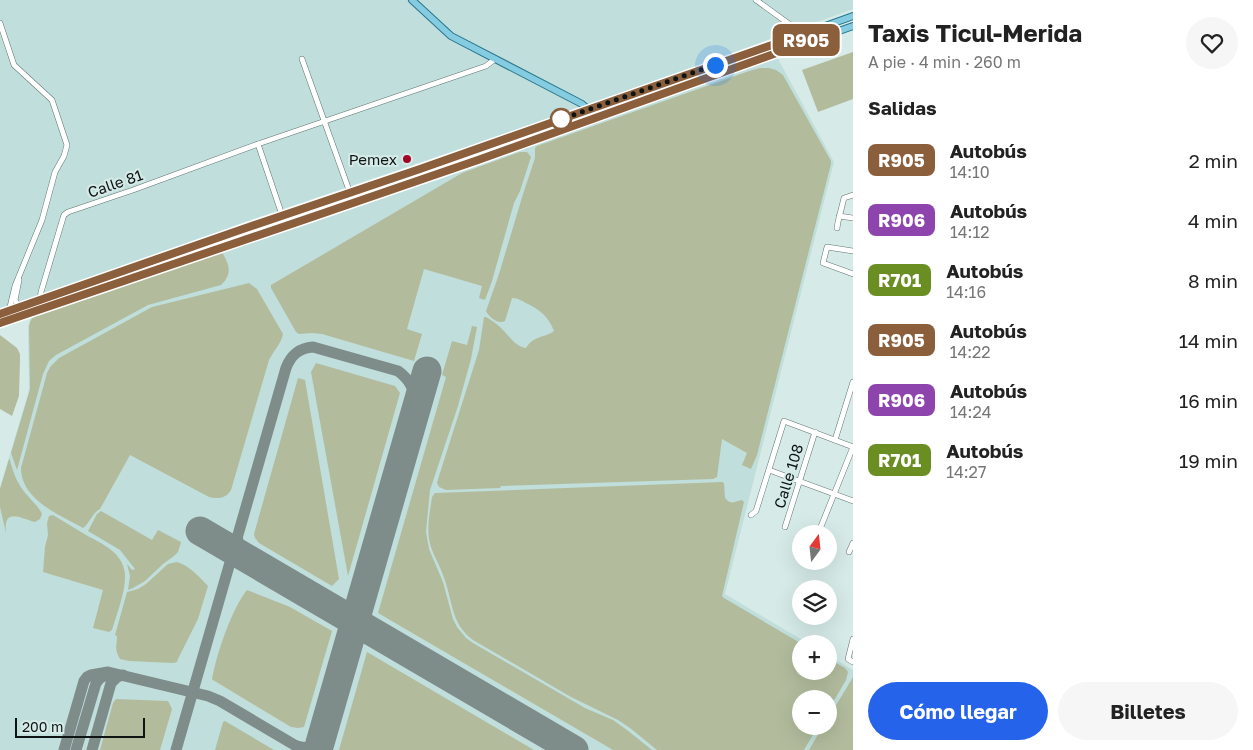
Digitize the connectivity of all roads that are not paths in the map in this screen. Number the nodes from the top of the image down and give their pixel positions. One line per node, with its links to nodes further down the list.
1 (412, 0): 9 (main road)
2 (756, 0): 6 (street)
3 (853, 16): 6 (main road)
4 (0, 23): 21 (street)
5 (853, 26): 7 (main road)
6 (803, 34): 7 (street); 10 (main road)
7 (807, 42): 11 (main road)
8 (302, 59): 12 (street)
9 (495, 59): 10 (main road); 12 (street, Calle 81)
10 (588, 109): 11 (main road); 14 (main road)
11 (592, 119): 27 (main road)
12 (324, 122): 13 (street, Calle 81); 14 (street)
13 (258, 144): 16 (street); 23 (street, Calle 81)
14 (350, 193): 16 (main road)
15 (853, 195): 17 (street)
16 (282, 215): 23 (main road)
17 (839, 216): 18 (street); 19 (street)
18 (853, 218)
19 (837, 228)
20 (853, 251): 22 (street)
21 (20, 274): 24 (street); 25 (street)
22 (853, 274)
23 (40, 300): 24 (main road)
24 (20, 307): 25 (main road); 27 (street)
25 (8, 311): 26 (main road); 28 (street)
26 (0, 314)
27 (24, 314): 28 (main road)
28 (9, 320): 29 (main road)
29 (0, 323)
30 (853, 382): 32 (street)
31 (815, 432): 32 (street); 34 (street); 35 (street, Calle 108)
32 (835, 440): 33 (street)
33 (853, 447): 36 (street)
34 (769, 470): 35 (street); 38 (street)
35 (800, 481): 36 (street); 40 (street, Calle 108)
36 (834, 494): 37 (street); 39 (street)
37 (853, 501)
38 (751, 516)
39 (822, 525)
40 (785, 527)
41 (853, 543): 42 (street)
42 (850, 552)
43 (853, 639): 44 (street)
44 (850, 661)

